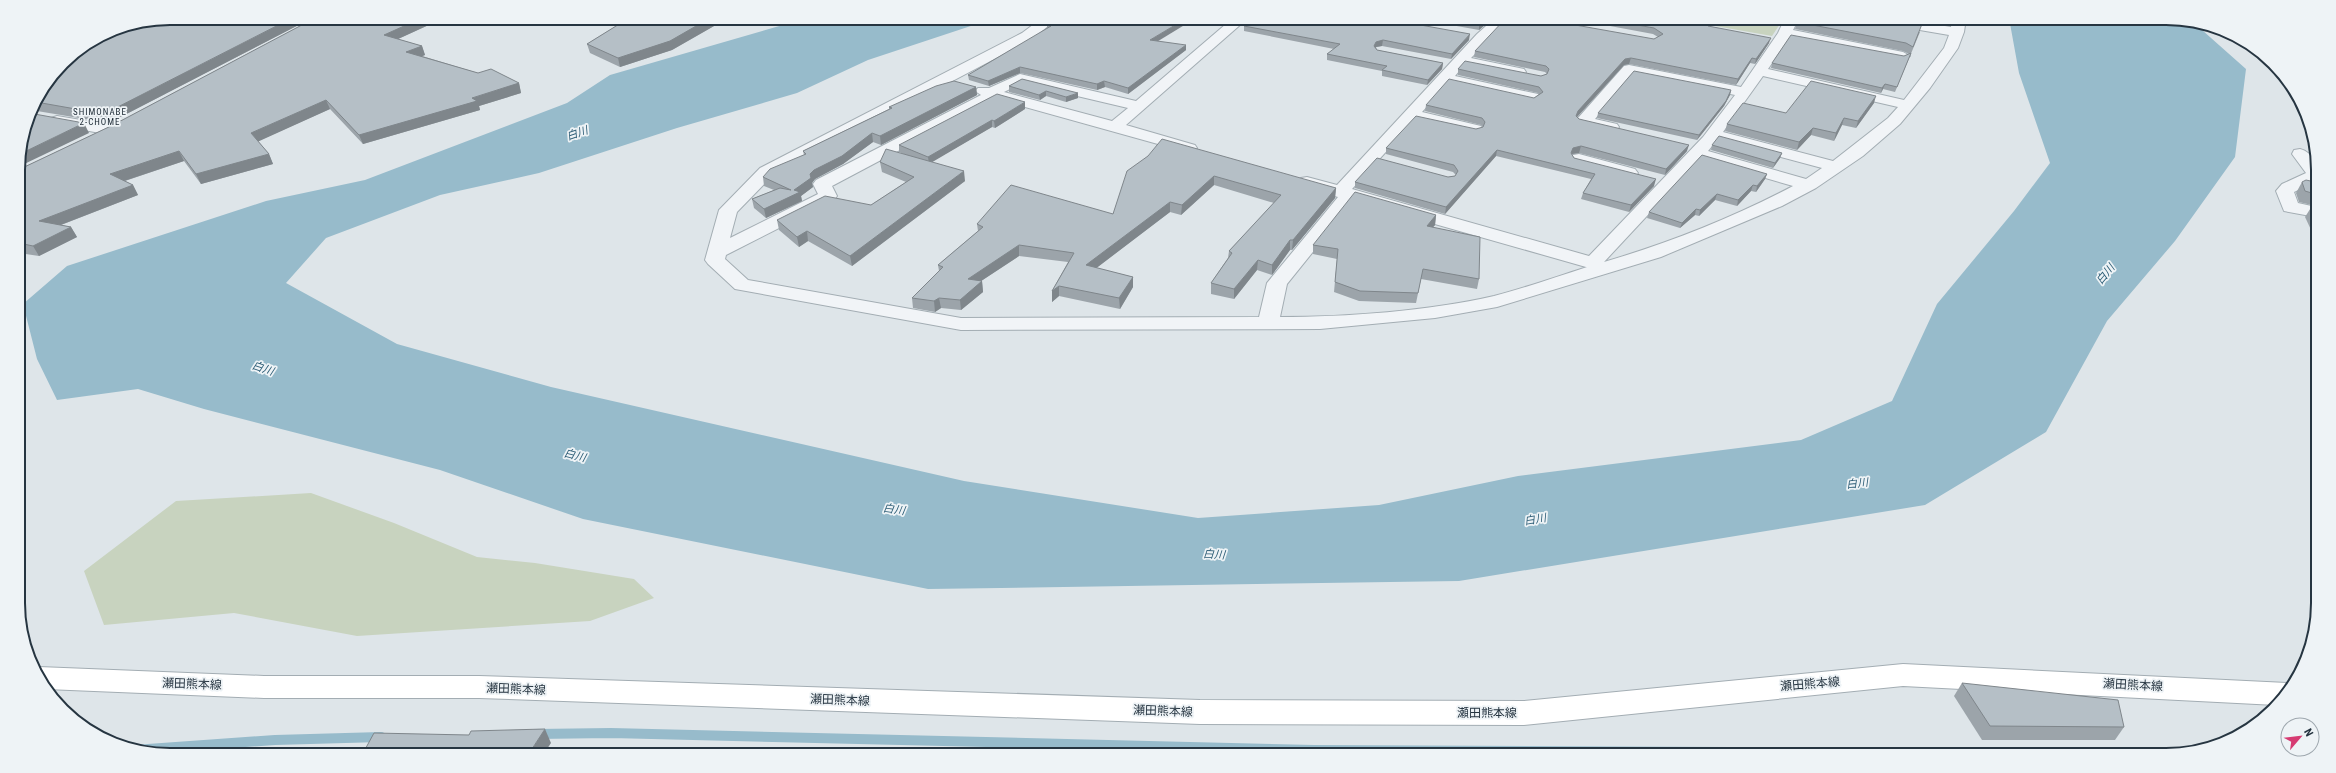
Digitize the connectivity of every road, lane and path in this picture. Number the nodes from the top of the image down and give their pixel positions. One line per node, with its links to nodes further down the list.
1 (1042, 25): 11 (street)
2 (1233, 25): 16 (street)
3 (1492, 25): 7 (street)
4 (1958, 25): 15 (street)
5 (1780, 32): 6 (street); 8 (street)
6 (1903, 56)
7 (1452, 63): 9 (street); 10 (street)
8 (1759, 71): 12 (street); 15 (street)
9 (1533, 75)
10 (1444, 78): 14 (street); 17 (street)
11 (944, 80): 13 (street); 36 (street)
12 (1744, 92): 21 (street); 22 (street)
13 (993, 93): 16 (street); 19 (street); 36 (street)
14 (1533, 97)
15 (1908, 105): 28 (street)
16 (1139, 106): 19 (street)
17 (1412, 114): 20 (street); 34 (street)
18 (44, 118): 23 (street)
19 (1115, 127): 25 (street)
20 (1475, 129)
21 (1628, 131)
22 (1714, 134): 24 (street); 28 (street)
23 (89, 141)
24 (1695, 149): 32 (street); 33 (street)
25 (1205, 153)
26 (2300, 154): 29 (street)
27 (1579, 159): 32 (street)
28 (1836, 167): 33 (street)
29 (2311, 168)
30 (2311, 178): 35 (street)
31 (1295, 179): 34 (street)
32 (1656, 180): 37 (street)
33 (1808, 185): 37 (street)
34 (1345, 193): 37 (street); 38 (street)
35 (2311, 211)
36 (717, 252): 38 (street)
37 (1597, 266): 38 (street)
38 (1268, 324)
39 (45, 678): 40 (main road, 瀬田熊本線)
40 (2279, 694)

